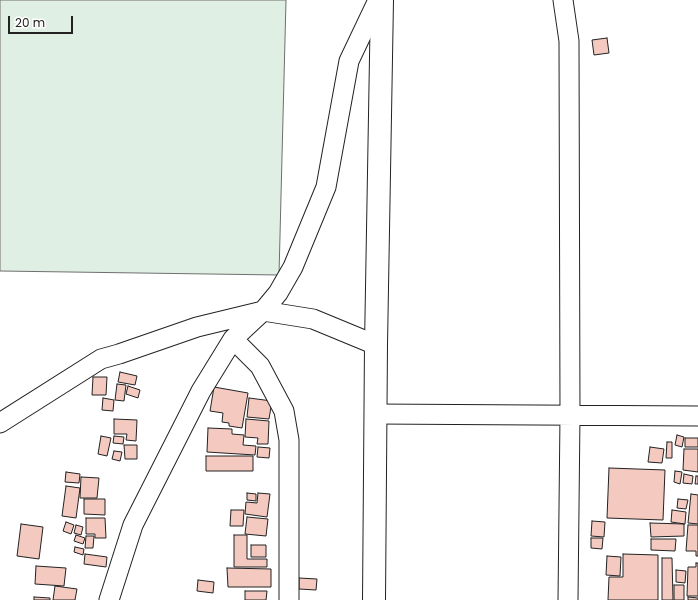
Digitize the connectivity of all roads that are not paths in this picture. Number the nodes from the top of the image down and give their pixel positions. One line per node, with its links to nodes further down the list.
1 (378, 0): 4 (street)
2 (382, 0): 6 (highway)
3 (563, 0): 8 (street)
4 (263, 311): 5 (street); 6 (street); 10 (street)
5 (233, 339): 11 (street); 12 (street)
6 (376, 345): 7 (highway)
7 (375, 414): 8 (street); 13 (highway)
8 (570, 415): 9 (street); 14 (street)
9 (698, 416)
10 (0, 423)
11 (109, 600)
12 (290, 600)
13 (374, 600)
14 (568, 600)

